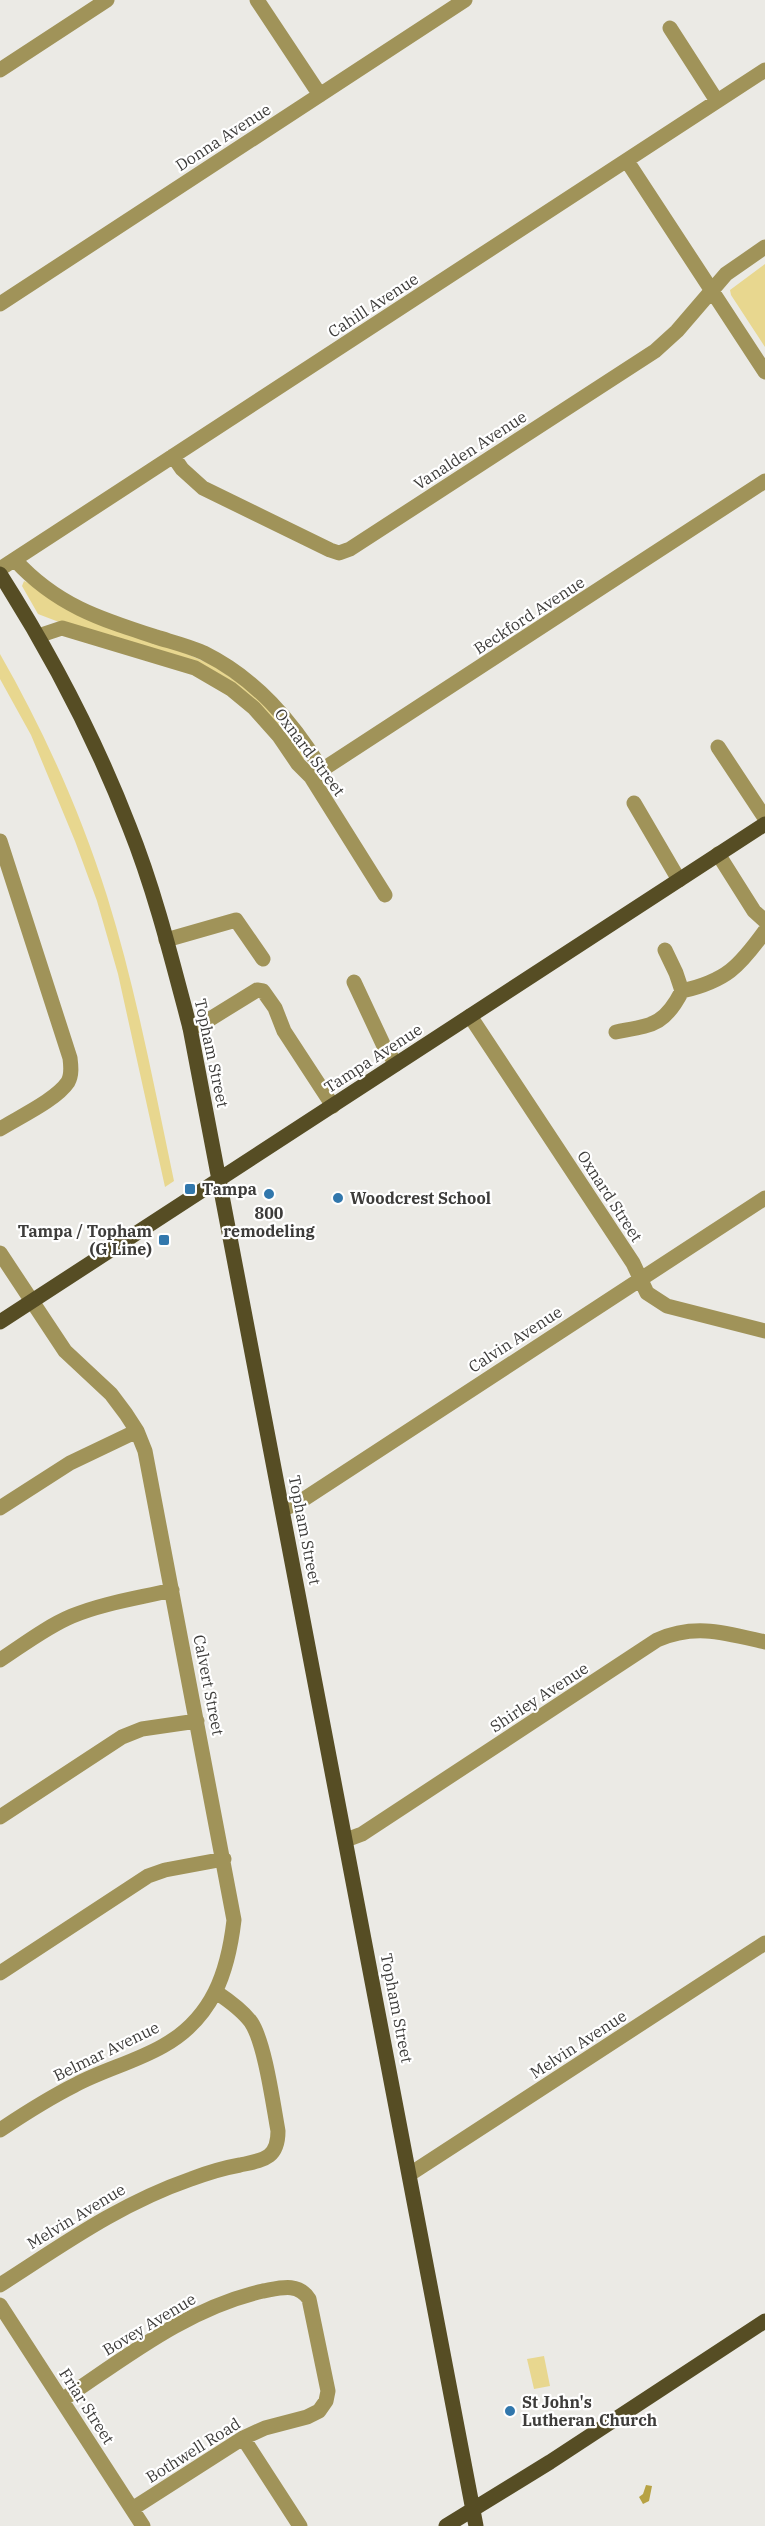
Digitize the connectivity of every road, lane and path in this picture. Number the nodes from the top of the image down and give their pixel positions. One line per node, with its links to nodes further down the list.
1 (107, 0): 5 (street)
2 (257, 0): 7 (street)
3 (465, 0): 7 (street, Donna Avenue)
4 (670, 28): 8 (street)
5 (0, 70)
6 (765, 70): 8 (street, Cahill Avenue)
7 (320, 95): 12 (street, Donna Avenue)
8 (717, 101): 9 (street, Cahill Avenue)
9 (627, 161): 11 (street); 14 (street, Cahill Avenue)
10 (765, 247): 11 (street, Vanalden Avenue)
11 (711, 291): 13 (street); 14 (street, Vanalden Avenue)
12 (0, 304)
13 (765, 372)
14 (173, 456): 16 (street, Cahill Avenue)
15 (765, 482): 21 (street, Beckford Avenue)
16 (15, 560): 17 (street, Cahill Avenue); 21 (street, Oxnard Street)
17 (0, 569)
18 (0, 574): 19 (main road, Topham Street)
19 (38, 636): 21 (street, Oxnard Street); 31 (main road, Topham Street)
20 (718, 747): 23 (street)
21 (316, 773): 28 (street, Oxnard Street)
22 (634, 803): 27 (street)
23 (765, 818)
24 (765, 824): 26 (main road, Tampa Avenue)
25 (0, 841): 41 (street)
26 (718, 854): 27 (main road, Tampa Avenue); 29 (street)
27 (679, 880): 36 (main road, Tampa Avenue)
28 (385, 895)
29 (765, 921)
30 (765, 931): 35 (street)
31 (166, 940): 33 (street); 37 (main road, Topham Street)
32 (665, 950): 35 (street)
33 (263, 959)
34 (354, 982): 39 (street)
35 (682, 991): 38 (street)
36 (470, 1016): 39 (main road, Tampa Avenue); 45 (street, Oxnard Street)
37 (190, 1028): 40 (street); 42 (main road, Topham Street)
38 (616, 1032)
39 (396, 1064): 40 (main road, Tampa Avenue)
40 (333, 1106): 42 (main road, Tampa Avenue)
41 (0, 1129)
42 (219, 1179): 46 (main road, Tampa Avenue); 51 (main road, Topham Street)
43 (765, 1198): 45 (street, Calvin Avenue)
44 (0, 1253): 46 (street, Calvert Street)
45 (640, 1281): 48 (street, Oxnard Street); 51 (street, Calvin Avenue)
46 (31, 1301): 47 (main road, Tampa Avenue); 49 (street, Calvert Street)
47 (0, 1322)
48 (765, 1331)
49 (137, 1431): 50 (street); 52 (street, Calvert Street)
50 (0, 1508)
51 (283, 1509): 57 (main road, Topham Street)
52 (172, 1590): 54 (street); 55 (street, Calvert Street)
53 (765, 1642): 57 (street, Shirley Avenue)
54 (0, 1660)
55 (197, 1721): 56 (street); 58 (street, Calvert Street)
56 (0, 1817)
57 (346, 1840): 63 (main road, Topham Street)
58 (224, 1859): 60 (street); 61 (street, Calvert Street)
59 (765, 1943): 63 (street, Melvin Avenue)
60 (0, 1973)
61 (216, 1992): 62 (street, Belmar Avenue); 64 (street, Melvin Avenue)
62 (0, 2130)
63 (410, 2174): 71 (main road, Topham Street)
64 (0, 2285)
65 (296, 2288): 68 (street, Bovey Avenue); 69 (street, Bothwell Road)
66 (0, 2305): 68 (street, Friar Street)
67 (765, 2321): 71 (main road)
68 (62, 2400): 70 (street, Friar Street)
69 (243, 2438): 70 (street, Bothwell Road); 73 (street)
70 (132, 2509): 72 (street, Friar Street)
71 (473, 2510): 74 (main road); 75 (main road, Topham Street)
72 (143, 2526)
73 (300, 2526)
74 (446, 2526)
75 (476, 2526)

